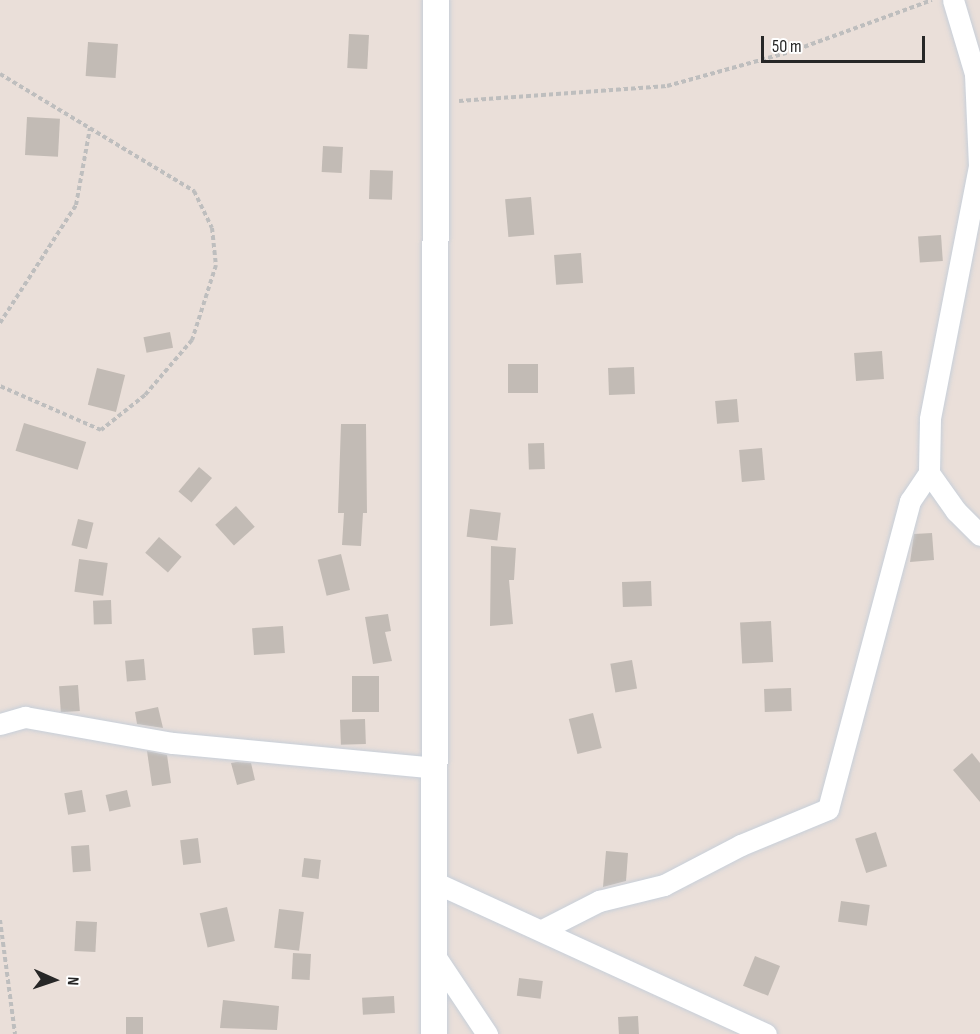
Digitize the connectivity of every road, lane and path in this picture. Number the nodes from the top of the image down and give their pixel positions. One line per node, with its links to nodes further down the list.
1 (436, 0): 5 (street)
2 (933, 0): 5 (path)
3 (953, 0): 9 (street)
4 (0, 74): 6 (path)
5 (436, 102): 12 (street)
6 (90, 128): 7 (path); 8 (path)
7 (0, 323)
8 (0, 386)
9 (929, 472): 10 (street); 15 (street)
10 (980, 535)
11 (0, 724): 12 (street)
12 (436, 768): 13 (street)
13 (434, 882): 15 (street); 16 (street)
14 (0, 921): 17 (path)
15 (544, 929): 20 (street)
16 (435, 956): 18 (street); 19 (street)
17 (15, 1034)
18 (434, 1034)
19 (487, 1034)
20 (766, 1034)

